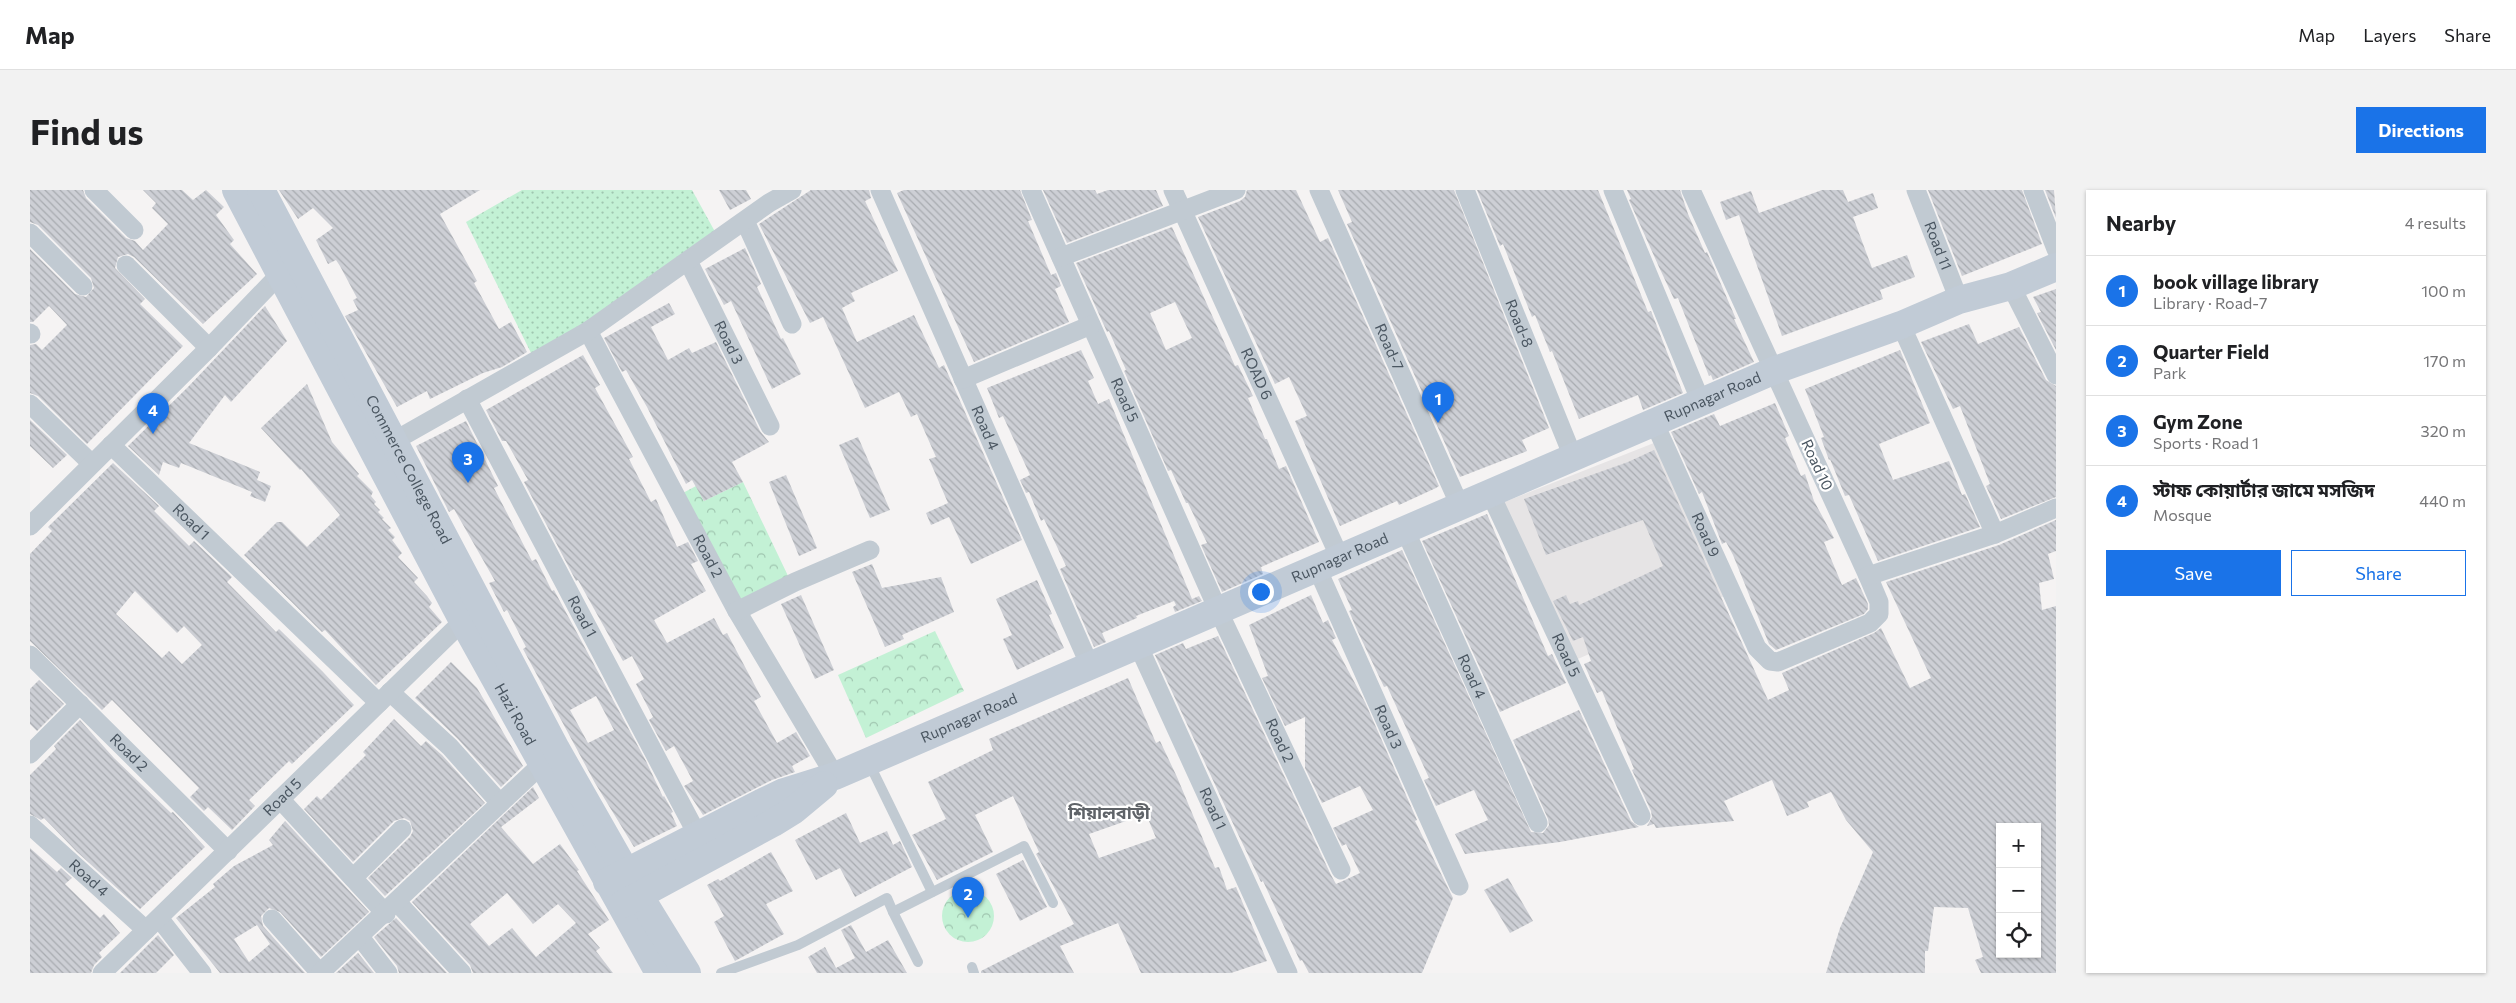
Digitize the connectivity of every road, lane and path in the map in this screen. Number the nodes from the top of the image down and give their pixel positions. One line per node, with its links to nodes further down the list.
1 (94, 190): 18 (street)
2 (236, 190): 25 (street, Commerce College Road)
3 (261, 190): 43 (street, Commerce College Road)
4 (792, 190): 15 (street)
5 (880, 190): 36 (street, Road 4)
6 (1031, 190): 21 (street, Road 5)
7 (1173, 190): 16 (street, ROAD 6)
8 (1236, 190): 16 (street)
9 (1319, 190): 47 (street, Road-7)
10 (1465, 190): 44 (street, Road-8)
11 (1613, 190): 38 (street)
12 (1690, 190): 34 (street, Road 10)
13 (1916, 190): 28 (street, Road 11)
14 (2033, 190): 20 (street)
15 (766, 196): 17 (street)
16 (1182, 211): 21 (street); 53 (street, ROAD 6)
17 (745, 221): 22 (street); 29 (street)
18 (134, 230)
19 (30, 233): 26 (street)
20 (2056, 249)
21 (1061, 258): 30 (street, Road 5)
22 (688, 261): 32 (street); 41 (street, Road 3)
23 (126, 265): 33 (street)
24 (2056, 267): 27 (street, Rupnagar Road)
25 (280, 273): 33 (street); 43 (street, Commerce College Road)
26 (83, 286)
27 (2012, 286): 28 (street, Rupnagar Road); 35 (street)
28 (1960, 300): 31 (street, Rupnagar Road)
29 (792, 324)
30 (1091, 325): 36 (street); 55 (street, Road 5)
31 (1901, 325): 34 (street, Rupnagar Road); 51 (street)
32 (588, 331): 37 (street); 56 (street, Road 2)
33 (209, 348): 42 (street)
34 (1772, 371): 38 (street, Rupnagar Road); 54 (street, Road 10)
35 (2056, 375)
36 (963, 379): 61 (street, Road 4)
37 (467, 399): 43 (street); 74 (street, Road 1)
38 (1701, 402): 40 (street, Rupnagar Road)
39 (30, 404): 45 (street)
40 (1654, 422): 44 (street, Rupnagar Road); 59 (street, Road 9)
41 (770, 426)
42 (111, 445): 45 (street); 62 (street, Road 1)
43 (384, 447): 57 (street, Hazi Road); 65 (street, Commerce College Road)
44 (1573, 457): 46 (street, Rupnagar Road)
45 (92, 464): 49 (street)
46 (1490, 493): 47 (street, Rupnagar Road); 70 (street, Road 5)
47 (1460, 506): 50 (street, Rupnagar Road)
48 (2056, 508): 51 (street)
49 (30, 526)
50 (1404, 530): 53 (street, Rupnagar Road); 71 (street, Road 4)
51 (1995, 534): 54 (street)
52 (870, 550): 56 (street)
53 (1329, 563): 55 (street, Rupnagar Road); 79 (street, Road 3)
54 (1868, 576): 59 (street, Road 10)
55 (1218, 610): 58 (street, Rupnagar Road); 76 (street, Road 2)
56 (737, 611): 67 (street, Road 2)
57 (463, 621): 62 (street, Road 5); 65 (street, Hazi Road)
58 (1138, 645): 61 (street, Rupnagar Road); 97 (street, Road 1)
59 (1757, 648)
60 (30, 654): 63 (street, Road 2)
61 (1090, 666): 66 (street, Rupnagar Road)
62 (384, 698): 68 (street, Road 5); 69 (street, Road 1)
63 (80, 704): 64 (street); 75 (street, Road 2)
64 (30, 754)
65 (549, 756): 69 (street); 77 (street, Hazi Road)
66 (868, 762): 67 (street, Rupnagar Road); 80 (lane)
67 (835, 776): 74 (street, Rupnagar Road); 81 (street)
68 (280, 799): 75 (street, Road 5); 78 (street)
69 (500, 803): 83 (street)
70 (1641, 816)
71 (1538, 823)
72 (30, 825): 86 (street, Road 4)
73 (402, 830): 78 (street)
74 (697, 834): 77 (street, Rupnagar Road)
75 (228, 851): 86 (street, Road 5)
76 (1341, 870)
77 (617, 877): 81 (street, Hazi Road)
78 (353, 878): 83 (street)
79 (1459, 886)
80 (932, 892): 82 (lane); 84 (lane)
81 (630, 900): 94 (street, Hazi Road); 95 (street)
82 (1053, 903)
83 (391, 908): 87 (street); 93 (street)
84 (893, 912): 88 (lane); 96 (lane)
85 (272, 919): 91 (street)
86 (152, 924): 89 (street, Road 5); 90 (street, Road 4)
87 (360, 937): 91 (street); 92 (street)
88 (918, 962)
89 (102, 973)
90 (202, 973)
91 (320, 973)
92 (388, 973)
93 (462, 973)
94 (659, 973)
95 (687, 973)
96 (721, 973)
97 (1288, 973)

